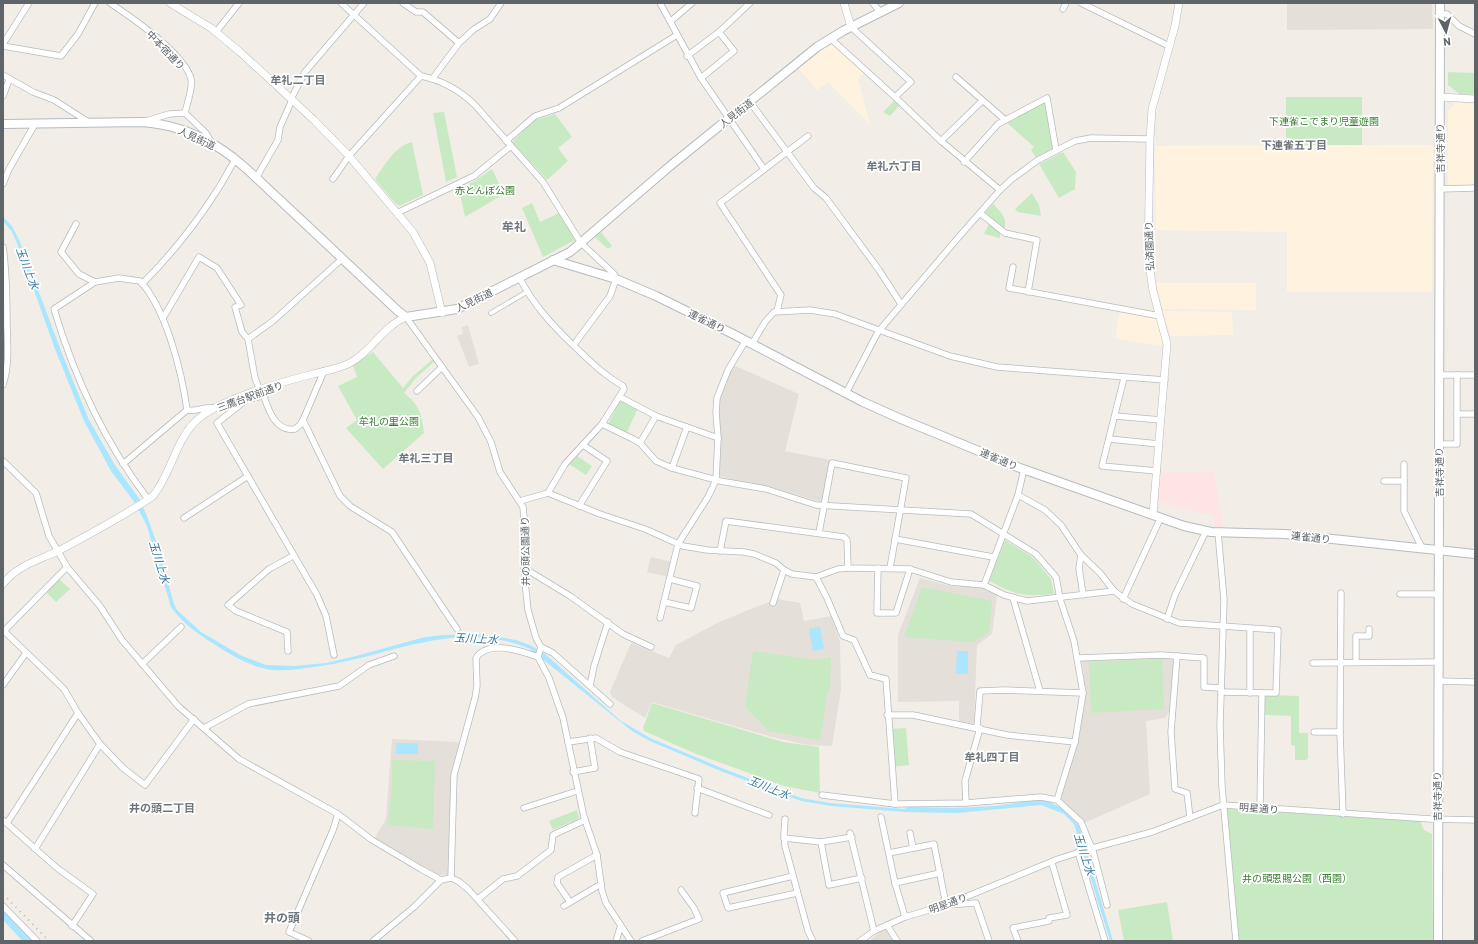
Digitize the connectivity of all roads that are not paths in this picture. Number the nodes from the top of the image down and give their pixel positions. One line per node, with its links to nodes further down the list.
1 (29, 3): 30 (street)
2 (95, 3): 30 (street)
3 (110, 3): 46 (street, 中本宿通り)
4 (170, 3): 24 (street)
5 (239, 3): 24 (street)
6 (341, 3): 21 (street)
7 (364, 3): 21 (street)
8 (403, 3): 29 (street)
9 (501, 3): 29 (street)
10 (660, 3): 22 (street)
11 (692, 3): 22 (street)
12 (750, 3): 25 (street)
13 (844, 3): 23 (street)
14 (873, 3): 19 (street)
15 (899, 3): 19 (main road, 人見街道)
16 (1081, 3): 31 (street)
17 (1179, 3): 31 (street, 弘済園通り)
18 (1440, 3): 20 (main road, 吉祥寺通り)
19 (880, 12): 23 (main road, 人見街道)
20 (1440, 14): 26 (street); 41 (main road, 吉祥寺通り)
21 (354, 16): 34 (street); 42 (street)
22 (671, 21): 27 (street)
23 (851, 27): 28 (main road, 人見街道); 40 (street)
24 (216, 32): 42 (street)
25 (719, 32): 32 (street); 37 (street)
26 (1475, 34)
27 (677, 35): 32 (street); 55 (street)
28 (830, 38): 40 (street); 45 (main road, 人見街道)
29 (459, 44): 36 (street)
30 (3, 45)
31 (1169, 46): 54 (street, 弘済園通り)
32 (687, 56): 37 (street)
33 (3, 75): 38 (street)
34 (421, 76): 36 (street); 61 (street)
35 (956, 77): 44 (street)
36 (433, 78): 55 (street)
37 (701, 78): 47 (street)
38 (9, 80): 39 (street); 50 (street)
39 (3, 96)
40 (895, 97): 56 (street)
41 (1440, 97): 43 (street); 69 (main road, 吉祥寺通り)
42 (292, 99): 61 (street); 65 (street)
43 (1475, 99)
44 (982, 100): 48 (street); 56 (street)
45 (750, 102): 47 (main road, 人見街道); 60 (street)
46 (185, 113): 49 (street); 57 (street)
47 (728, 119): 64 (street); 74 (main road, 人見街道)
48 (1004, 119): 59 (street); 63 (street)
49 (142, 122): 50 (main road, 人見街道); 57 (main road, 人見街道)
50 (91, 123): 52 (main road, 人見街道)
51 (3, 124): 52 (main road, 人見街道)
52 (35, 124): 67 (street)
53 (808, 136): 60 (street)
54 (1150, 139): 59 (street); 90 (street, 弘済園通り)
55 (506, 141): 58 (street)
56 (941, 141): 63 (street)
57 (212, 143): 62 (main road, 人見街道)
58 (511, 146): 71 (street); 74 (street)
59 (1056, 150): 70 (street)
60 (786, 152): 64 (street); 86 (street)
61 (349, 156): 66 (street); 71 (street)
62 (235, 160): 65 (main road, 人見街道); 83 (street)
63 (964, 162): 70 (street)
64 (764, 169): 87 (street)
65 (256, 178): 77 (main road, 人見街道)
66 (333, 179)
67 (3, 184)
68 (1475, 188): 69 (street)
69 (1440, 189): 100 (main road, 吉祥寺通り)
70 (1000, 190): 72 (street)
71 (397, 213): 88 (street)
72 (980, 213): 84 (street); 86 (street)
73 (76, 224): 82 (street)
74 (581, 243): 78 (main road, 人見街道); 81 (street)
75 (3, 247): 76 (street)
76 (4, 258): 95 (street)
77 (343, 258): 91 (main road, 人見街道); 94 (street)
78 (553, 260): 80 (main road, 人見街道); 81 (main road, 連雀通り)
79 (1013, 267): 84 (street)
80 (519, 277): 88 (main road, 人見街道); 109 (street)
81 (616, 279): 96 (street); 97 (main road, 連雀通り)
82 (95, 282): 83 (street); 127 (street)
83 (142, 284): 92 (street)
84 (1028, 292): 90 (street)
85 (525, 294): 89 (street)
86 (901, 304): 93 (street)
87 (777, 311): 93 (street); 97 (street)
88 (442, 313): 91 (main road, 人見街道)
89 (491, 313)
90 (1160, 316): 104 (street, 弘済園通り)
91 (406, 317): 98 (street, 井の頭公園通り); 99 (street, 三鷹台駅前通り)
92 (163, 318): 94 (street); 111 (street)
93 (879, 330): 103 (street); 108 (street)
94 (248, 339): 106 (street)
95 (6, 340): 105 (street)
96 (576, 342)
97 (749, 342): 108 (main road, 連雀通り); 120 (street)
98 (442, 367): 107 (street); 138 (street, 井の頭公園通り)
99 (324, 371): 106 (street, 三鷹台駅前通り); 116 (street)
100 (1439, 375): 101 (street); 125 (main road, 吉祥寺通り)
101 (1457, 375): 102 (street); 112 (street)
102 (1475, 375)
103 (1124, 378): 104 (street); 115 (street)
104 (1165, 380): 117 (street, 弘済園通り)
105 (3, 385)
106 (261, 391): 110 (street, 三鷹台駅前通り); 116 (street); 132 (street)
107 (417, 391)
108 (846, 393): 130 (main road, 連雀通り)
109 (620, 397): 114 (street); 118 (street)
110 (215, 408): 111 (street); 139 (street, 三鷹台駅前通り)
111 (187, 410): 127 (street)
112 (1457, 414): 113 (street); 125 (street)
113 (1475, 414)
114 (656, 416): 119 (street); 122 (street)
115 (1114, 416): 117 (street); 121 (street)
116 (303, 420): 185 (street)
117 (1161, 420): 124 (street, 弘済園通り)
118 (602, 424): 122 (street); 123 (street)
119 (687, 427): 120 (street); 129 (street)
120 (718, 438): 133 (street)
121 (1109, 439): 124 (street); 131 (street)
122 (640, 443): 129 (street)
123 (583, 444): 136 (street); 141 (street)
124 (1159, 444): 131 (street, 弘済園通り)
125 (1439, 444): 152 (main road, 吉祥寺通り)
126 (3, 461): 153 (street)
127 (123, 464): 139 (street)
128 (1404, 464): 135 (street)
129 (672, 468): 133 (street)
130 (1024, 469): 137 (street); 143 (main road, 連雀通り)
131 (1157, 471): 143 (street, 弘済園通り)
132 (248, 476): 144 (street); 157 (street)
133 (716, 480): 140 (street); 150 (street)
134 (1384, 481): 135 (street)
135 (1404, 481): 151 (street)
136 (548, 493): 138 (street); 141 (street)
137 (1018, 495): 148 (street); 155 (street)
138 (520, 500): 160 (street, 井の頭公園通り)
139 (146, 501): 153 (street, 三鷹台駅前通り)
140 (824, 505): 142 (street); 142 (street); 147 (street)
141 (579, 506): 150 (street)
142 (900, 510): 148 (street); 149 (street)
143 (1157, 516): 145 (main road, 連雀通り); 177 (street)
144 (184, 518)
145 (1206, 531): 146 (main road, 連雀通り); 181 (street)
146 (1218, 532): 151 (main road, 連雀通り); 184 (street)
147 (819, 533): 154 (street); 161 (street)
148 (1003, 533): 158 (street); 176 (street)
149 (895, 539): 158 (street); 163 (street)
150 (678, 544): 154 (street); 167 (street)
151 (1422, 548): 152 (main road, 連雀通り)
152 (1438, 550): 156 (main road, 連雀通り); 173 (main road, 吉祥寺通り)
153 (58, 551): 159 (street); 168 (street, 三鷹台駅前通り)
154 (720, 551): 164 (street)
155 (1081, 554): 170 (street); 174 (street)
156 (1475, 554)
157 (293, 556): 191 (street); 193 (street)
158 (993, 557): 169 (street)
159 (67, 567): 188 (street); 202 (street)
160 (524, 568): 182 (street); 190 (street, 井の頭公園通り)
161 (848, 568): 162 (street); 166 (street)
162 (878, 568): 163 (street); 165 (street)
163 (890, 568): 165 (street)
164 (784, 570): 166 (street); 179 (street)
165 (910, 570): 169 (street)
166 (816, 577): 214 (street)
167 (670, 579): 178 (street); 178 (street)
168 (3, 584)
169 (984, 585): 175 (street)
170 (1114, 591): 174 (street); 177 (street)
171 (1341, 593): 201 (street)
172 (1400, 594): 173 (street)
173 (1438, 594): 199 (main road, 吉祥寺通り)
174 (1083, 595): 176 (street)
175 (1013, 598): 176 (street); 208 (street)
176 (1060, 599): 197 (street)
177 (1123, 599): 181 (street)
178 (664, 602): 180 (street)
179 (772, 603)
180 (660, 618)
181 (1167, 619): 184 (street)
182 (608, 622): 189 (street); 206 (street)
183 (181, 627): 202 (street)
184 (1224, 627): 186 (street); 207 (street)
185 (457, 629)
186 (1250, 629): 210 (street); 211 (street)
187 (1370, 629): 198 (street)
188 (3, 630): 192 (street)
189 (651, 647)
190 (541, 648): 195 (street); 206 (street)
191 (288, 651)
192 (26, 653): 205 (street); 213 (street)
193 (334, 655)
194 (394, 656): 216 (street)
195 (538, 656): 221 (street); 257 (street)
196 (1177, 656): 197 (street); 207 (street); 239 (street)
197 (1078, 658): 209 (street)
198 (1356, 662): 199 (street); 201 (street)
199 (1438, 662): 203 (main road, 吉祥寺通り)
200 (1313, 663): 201 (street)
201 (1340, 663): 219 (street)
202 (142, 664): 215 (street)
203 (1438, 681): 204 (street); 241 (main road, 吉祥寺通り)
204 (1475, 682)
205 (3, 685)
206 (590, 686): 212 (street)
207 (1221, 690): 210 (street); 231 (street)
208 (1040, 691): 209 (street); 217 (street)
209 (1083, 693): 222 (street)
210 (1250, 693): 211 (street)
211 (1262, 693): 233 (street)
212 (610, 704)
213 (78, 713): 223 (street); 244 (street)
214 (887, 715): 217 (street); 230 (street)
215 (194, 719): 216 (street); 223 (street)
216 (204, 728): 235 (street)
217 (978, 728): 222 (street); 229 (street)
218 (1314, 732): 219 (street)
219 (1340, 732): 236 (street)
220 (590, 738): 221 (street); 224 (street); 225 (street)
221 (568, 742): 224 (street)
222 (1076, 742): 228 (street)
223 (100, 744): 249 (street)
224 (574, 772): 226 (street)
225 (697, 788): 234 (street); 237 (street)
226 (577, 791): 232 (street); 242 (street)
227 (822, 795): 230 (street)
228 (1057, 800): 229 (street); 250 (street)
229 (966, 803): 230 (street)
230 (895, 804)
231 (1223, 805): 233 (street, 明星通り); 239 (street, 明星通り); 289 (street)
232 (524, 808)
233 (1260, 808): 236 (street, 明星通り)
234 (695, 813)
235 (338, 814): 259 (street); 278 (street)
236 (1343, 814): 241 (street, 明星通り)
237 (769, 815)
238 (881, 817): 251 (street)
239 (1190, 818): 250 (street, 明星通り)
240 (785, 819): 246 (street)
241 (1437, 819): 243 (street, 明星通り); 290 (main road, 吉祥寺通り)
242 (585, 820): 252 (street); 264 (street)
243 (1475, 820)
244 (5, 822): 249 (street)
245 (910, 833): 248 (street)
246 (784, 838): 247 (street); 256 (street)
247 (821, 842): 258 (street); 258 (street)
248 (914, 848): 251 (street); 255 (street)
249 (35, 849): 272 (street)
250 (1085, 850): 253 (street, 明星通り); 267 (street); 288 (street)
251 (889, 853): 260 (street)
252 (598, 855): 261 (street); 265 (street)
253 (1052, 862): 266 (street, 明星通り); 287 (street)
254 (3, 865): 272 (street)
255 (940, 873): 260 (street); 266 (street)
256 (793, 876): 263 (street); 263 (street)
257 (451, 878): 259 (street); 264 (street)
258 (862, 878): 274 (street)
259 (441, 880): 279 (street)
260 (895, 883): 270 (street)
261 (601, 884): 265 (street); 273 (street)
262 (681, 890): 282 (street)
263 (798, 893): 283 (street)
264 (478, 899): 275 (street)
265 (570, 902): 269 (street)
266 (946, 905): 270 (street, 明星通り); 286 (street)
267 (1107, 905)
268 (3, 906): 276 (street)
269 (564, 906)
270 (905, 917): 271 (street, 明星通り)
271 (887, 925): 274 (street, 明星通り); 285 (street)
272 (72, 926): 277 (street)
273 (620, 928): 280 (street); 281 (street)
274 (874, 930): 284 (street, 明星通り)
275 (513, 940)
276 (37, 941)
277 (91, 941)
278 (309, 941)
279 (373, 941)
280 (616, 941)
281 (631, 941)
282 (642, 941)
283 (813, 941)
284 (860, 941)
285 (897, 941)
286 (989, 941)
287 (1018, 941)
288 (1105, 941)
289 (1236, 941)
290 (1438, 941)

